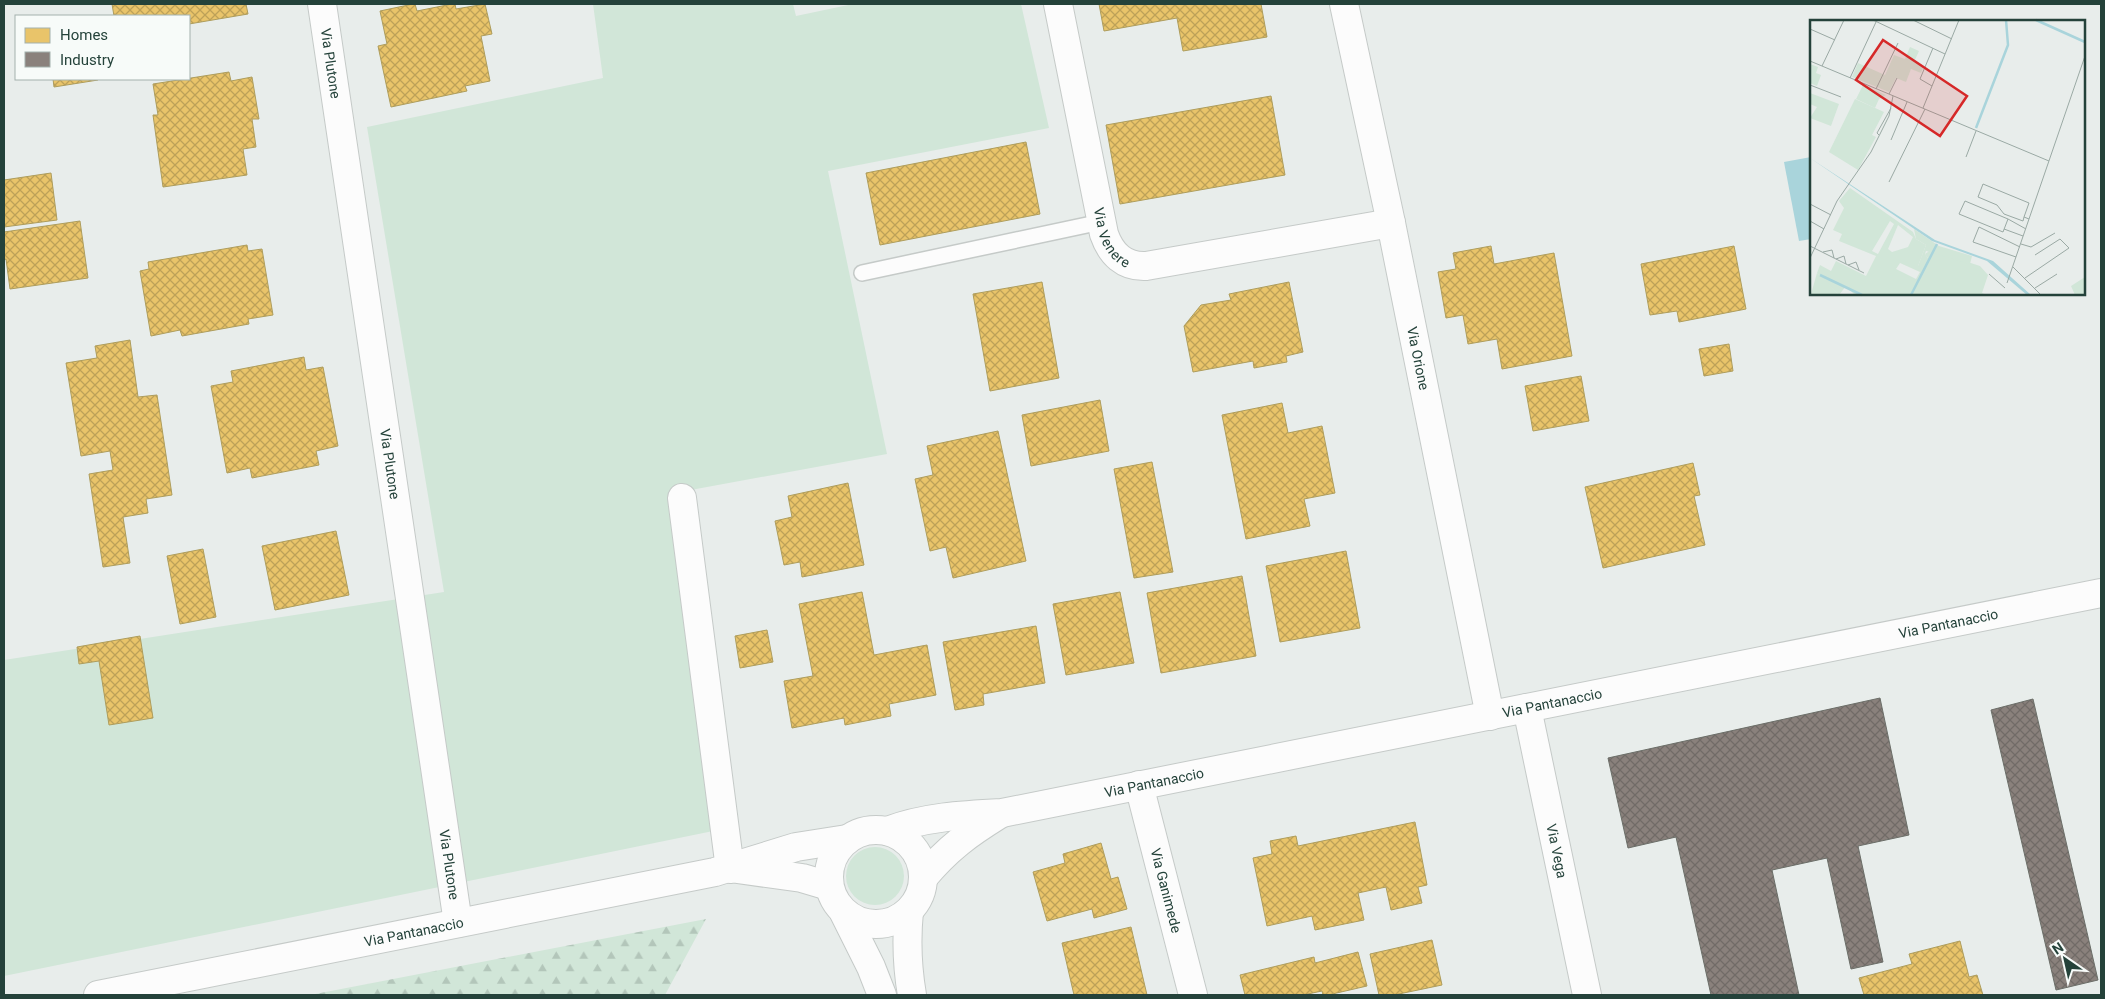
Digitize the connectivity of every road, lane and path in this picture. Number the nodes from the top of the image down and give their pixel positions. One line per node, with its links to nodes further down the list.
1 (322, 4): 20 (street, Via Plutone)
2 (1058, 4): 4 (street, Via Venere)
3 (1344, 4): 5 (street, Via Orione)
4 (1101, 222): 5 (street, Via Venere); 6 (lane)
5 (1391, 223): 10 (street, Via Orione)
6 (862, 273)
7 (682, 498): 15 (street)
8 (2101, 593): 9 (street, Via Pantanaccio)
9 (1528, 708): 10 (street, Via Pantanaccio); 25 (street, Via Vega)
10 (1490, 716): 11 (street, Via Pantanaccio)
11 (1139, 785): 12 (street, Via Pantanaccio); 24 (street, Via Ganimede)
12 (1002, 813): 13 (street, Via Pantanaccio); 16 (street, Via Pantanaccio)
13 (887, 831): 14 (street); 16 (street)
14 (847, 839): 15 (street, Via Pantanaccio); 17 (street)
15 (730, 869): 17 (street, Via Pantanaccio); 20 (street, Via Pantanaccio)
16 (923, 878): 18 (street)
17 (829, 886): 19 (street)
18 (909, 911): 19 (street); 23 (street)
19 (844, 913): 22 (street)
20 (458, 923): 21 (street, Via Pantanaccio)
21 (98, 995)
22 (882, 995)
23 (912, 995)
24 (1193, 995)
25 (1587, 995)

